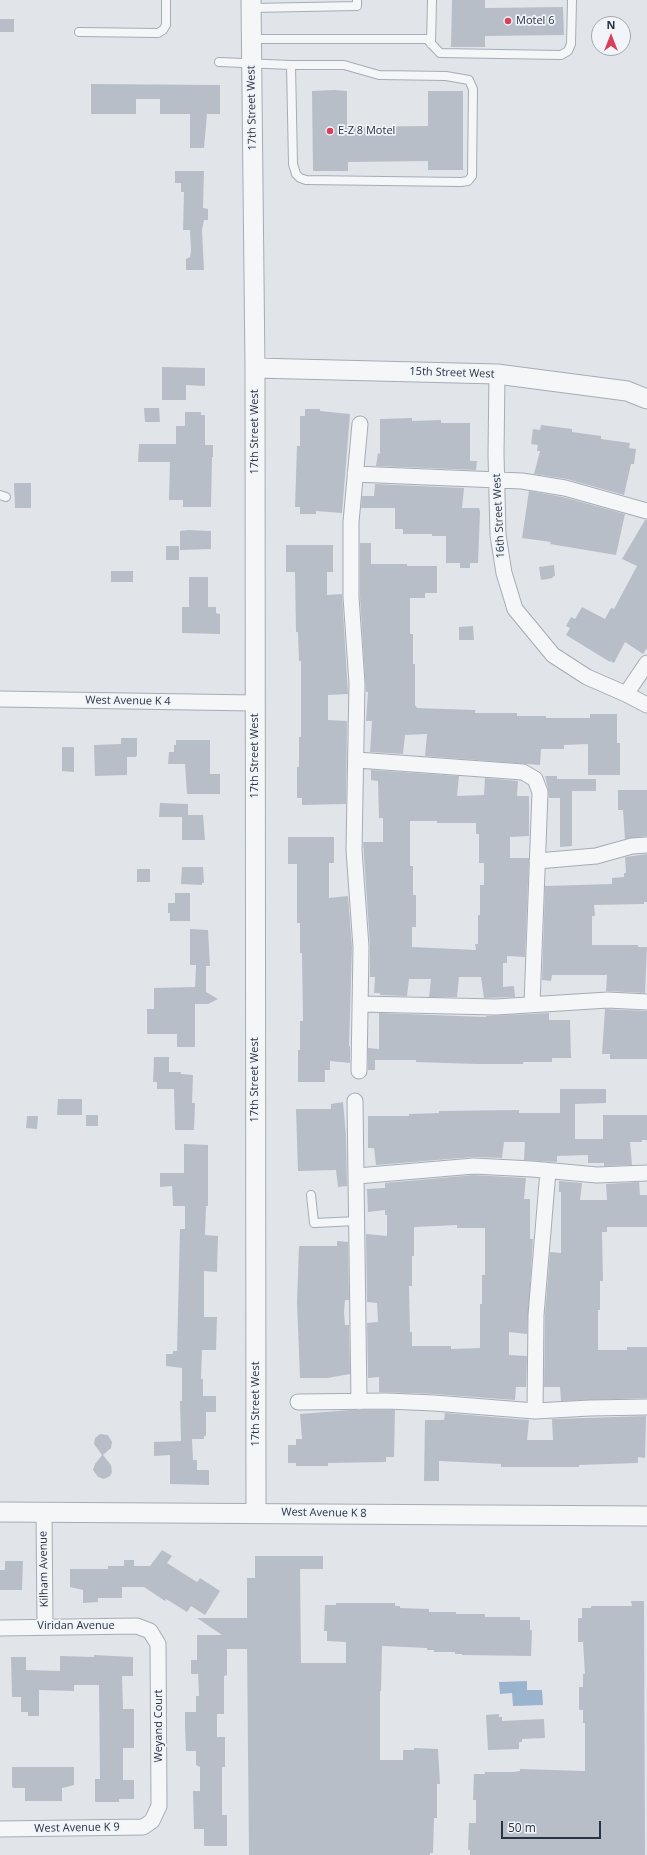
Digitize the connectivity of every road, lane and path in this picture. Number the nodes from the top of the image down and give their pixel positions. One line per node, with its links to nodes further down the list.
1 (166, 0): 6 (lane)
2 (357, 0): 5 (lane)
3 (432, 0): 8 (lane)
4 (572, 0): 8 (lane)
5 (251, 4): 7 (street, 17th Street West)
6 (79, 32)
7 (251, 40): 8 (lane); 10 (street, 17th Street West)
8 (431, 44)
9 (219, 62): 10 (lane)
10 (251, 62): 11 (lane); 12 (street, 17th Street West)
11 (291, 66): 11 (lane)
12 (255, 368): 13 (street, 15th Street West); 22 (street, 17th Street West)
13 (497, 374): 14 (street, 15th Street West); 17 (street, 16th Street West)
14 (647, 399)
15 (360, 424): 16 (street)
16 (356, 474): 17 (street); 24 (street)
17 (497, 479): 18 (street); 20 (street, 16th Street West)
18 (647, 511)
19 (647, 663): 20 (street)
20 (626, 694): 23 (street, 16th Street West)
21 (0, 699): 22 (street, West Avenue K 4)
22 (255, 703): 43 (street, 17th Street West)
23 (647, 706)
24 (357, 760): 26 (street); 28 (street)
25 (647, 845): 26 (street)
26 (537, 861): 29 (street)
27 (647, 1002): 29 (street)
28 (361, 1004): 29 (street); 30 (street)
29 (532, 1004)
30 (359, 1071)
31 (355, 1101): 34 (street)
32 (548, 1170): 33 (street); 34 (street); 40 (street)
33 (647, 1173)
34 (357, 1176): 36 (street)
35 (311, 1195): 36 (lane)
36 (357, 1221): 38 (street)
37 (298, 1402): 38 (street)
38 (359, 1402): 40 (street)
39 (647, 1407): 40 (street)
40 (535, 1411)
41 (0, 1512): 42 (street, West Avenue K 8)
42 (44, 1512): 43 (street, West Avenue K 8); 45 (street, Kilham Avenue)
43 (256, 1513): 44 (street, West Avenue K 8)
44 (647, 1516)
45 (45, 1626): 46 (street, Viridan Avenue); 47 (street, Viridan Avenue)
46 (0, 1628)
47 (150, 1631): 48 (street, Weyand Court)
48 (152, 1821): 49 (street, West Avenue K 9)
49 (0, 1829)

